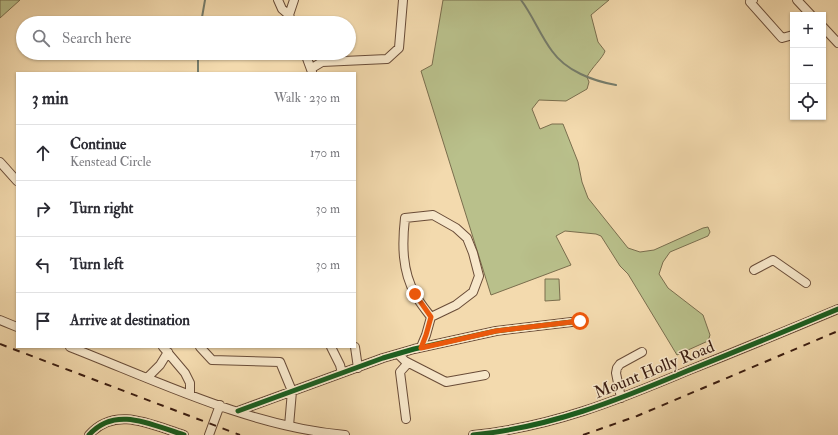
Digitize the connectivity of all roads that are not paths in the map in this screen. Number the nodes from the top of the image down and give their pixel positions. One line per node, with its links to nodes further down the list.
1 (274, 0): 7 (street)
2 (278, 0): 7 (street)
3 (294, 0): 10 (street)
4 (403, 0): 16 (street)
5 (753, 0): 12 (street)
6 (797, 0): 8 (street)
7 (282, 8): 9 (street)
8 (808, 12)
9 (289, 16)
10 (291, 16)
11 (826, 30): 13 (street)
12 (790, 36)
13 (838, 43)
14 (308, 60): 17 (street)
15 (354, 60): 17 (street)
16 (356, 60)
17 (312, 71)
18 (0, 162): 19 (street)
19 (16, 180)
20 (754, 270): 21 (street)
21 (806, 283)
22 (838, 309): 42 (street, Mount Holly Road)
23 (431, 317): 23 (street); 31 (street)
24 (0, 320): 26 (street)
25 (580, 321): 31 (street)
26 (16, 327)
27 (72, 348): 39 (street)
28 (201, 348): 40 (street)
29 (332, 348): 37 (street)
30 (355, 348): 36 (street)
31 (421, 348): 34 (street)
32 (166, 349): 39 (street); 41 (street)
33 (642, 352): 42 (street)
34 (398, 354): 35 (street); 36 (street)
35 (408, 363): 38 (street); 45 (street)
36 (358, 368): 37 (street)
37 (342, 374): 40 (street)
38 (485, 375)
39 (147, 378): 41 (street)
40 (292, 391): 44 (street); 46 (street)
41 (190, 394): 43 (street)
42 (621, 398): 51 (street, Mount Holly Road)
43 (220, 405): 44 (street); 49 (street)
44 (238, 411): 46 (street)
45 (406, 419)
46 (289, 426): 50 (street)
47 (89, 435): 48 (street)
48 (184, 435)
49 (209, 435)
50 (345, 435)
51 (473, 435)

